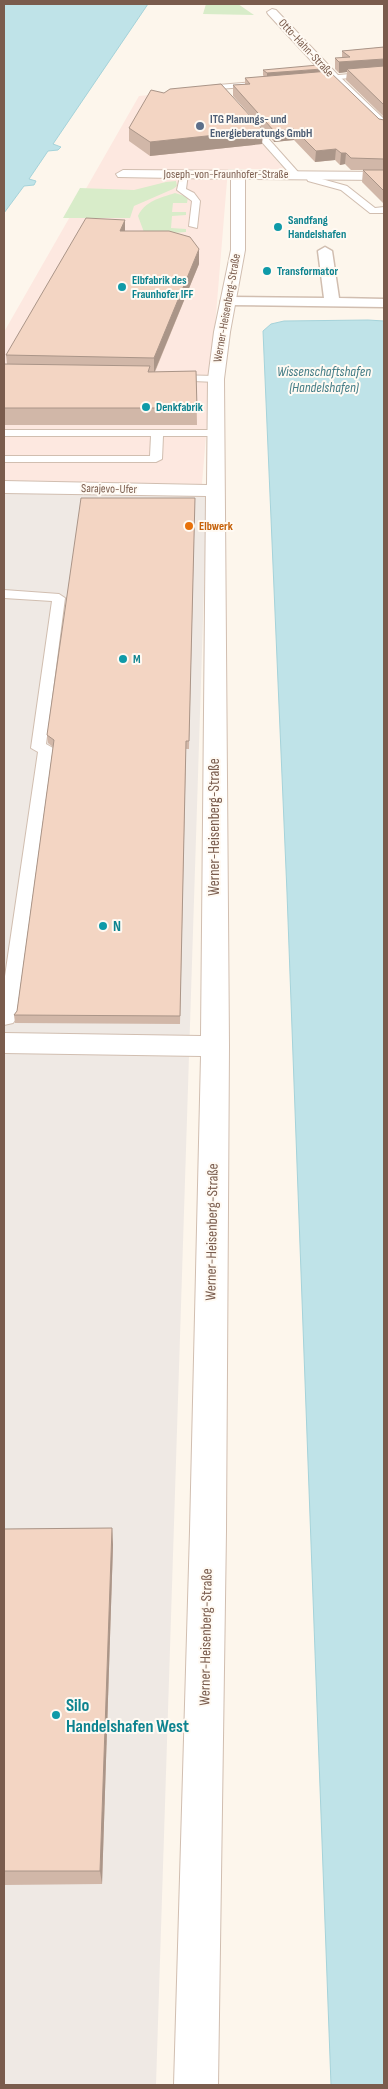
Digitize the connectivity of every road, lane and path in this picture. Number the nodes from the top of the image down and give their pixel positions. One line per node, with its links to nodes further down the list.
1 (272, 12): 3 (street, Otto-Hahn-Straße)
2 (384, 73): 3 (lane)
3 (333, 77): 4 (lane); 8 (street, Otto-Hahn-Straße)
4 (305, 80)
5 (266, 83): 6 (lane)
6 (215, 93)
7 (242, 115): 13 (lane)
8 (384, 126)
9 (384, 171): 12 (street, Joseph-von-Fraunhofer-Straße)
10 (123, 174): 11 (street, Joseph-von-Fraunhofer-Straße)
11 (184, 174): 14 (street, Joseph-von-Fraunhofer-Straße); 18 (lane)
12 (330, 174): 15 (street, Joseph-von-Fraunhofer-Straße); 16 (street, Joseph-von-Fraunhofer-Straße)
13 (296, 175): 14 (street, Joseph-von-Fraunhofer-Straße); 16 (street, Joseph-von-Fraunhofer-Straße)
14 (238, 176): 20 (street, Werner-Heisenberg-Straße)
15 (384, 176)
16 (311, 180): 17 (lane)
17 (384, 210)
18 (194, 226)
19 (325, 251): 21 (street)
20 (228, 301): 21 (street); 24 (street, Werner-Heisenberg-Straße)
21 (332, 303): 22 (street)
22 (384, 303)
23 (158, 378): 24 (lane, Werner-Heisenberg-Straße)
24 (216, 379): 27 (street, Werner-Heisenberg-Straße)
25 (4, 433): 26 (lane)
26 (157, 433): 27 (lane); 28 (lane)
27 (217, 433): 30 (street, Werner-Heisenberg-Straße)
28 (4, 459)
29 (4, 487): 30 (street, Sarajevo-Ufer)
30 (214, 491): 34 (street, Werner-Heisenberg-Straße)
31 (4, 594): 32 (lane)
32 (4, 1019)
33 (4, 1042): 34 (street)
34 (215, 1046): 35 (street, Werner-Heisenberg-Straße)
35 (196, 2085)

